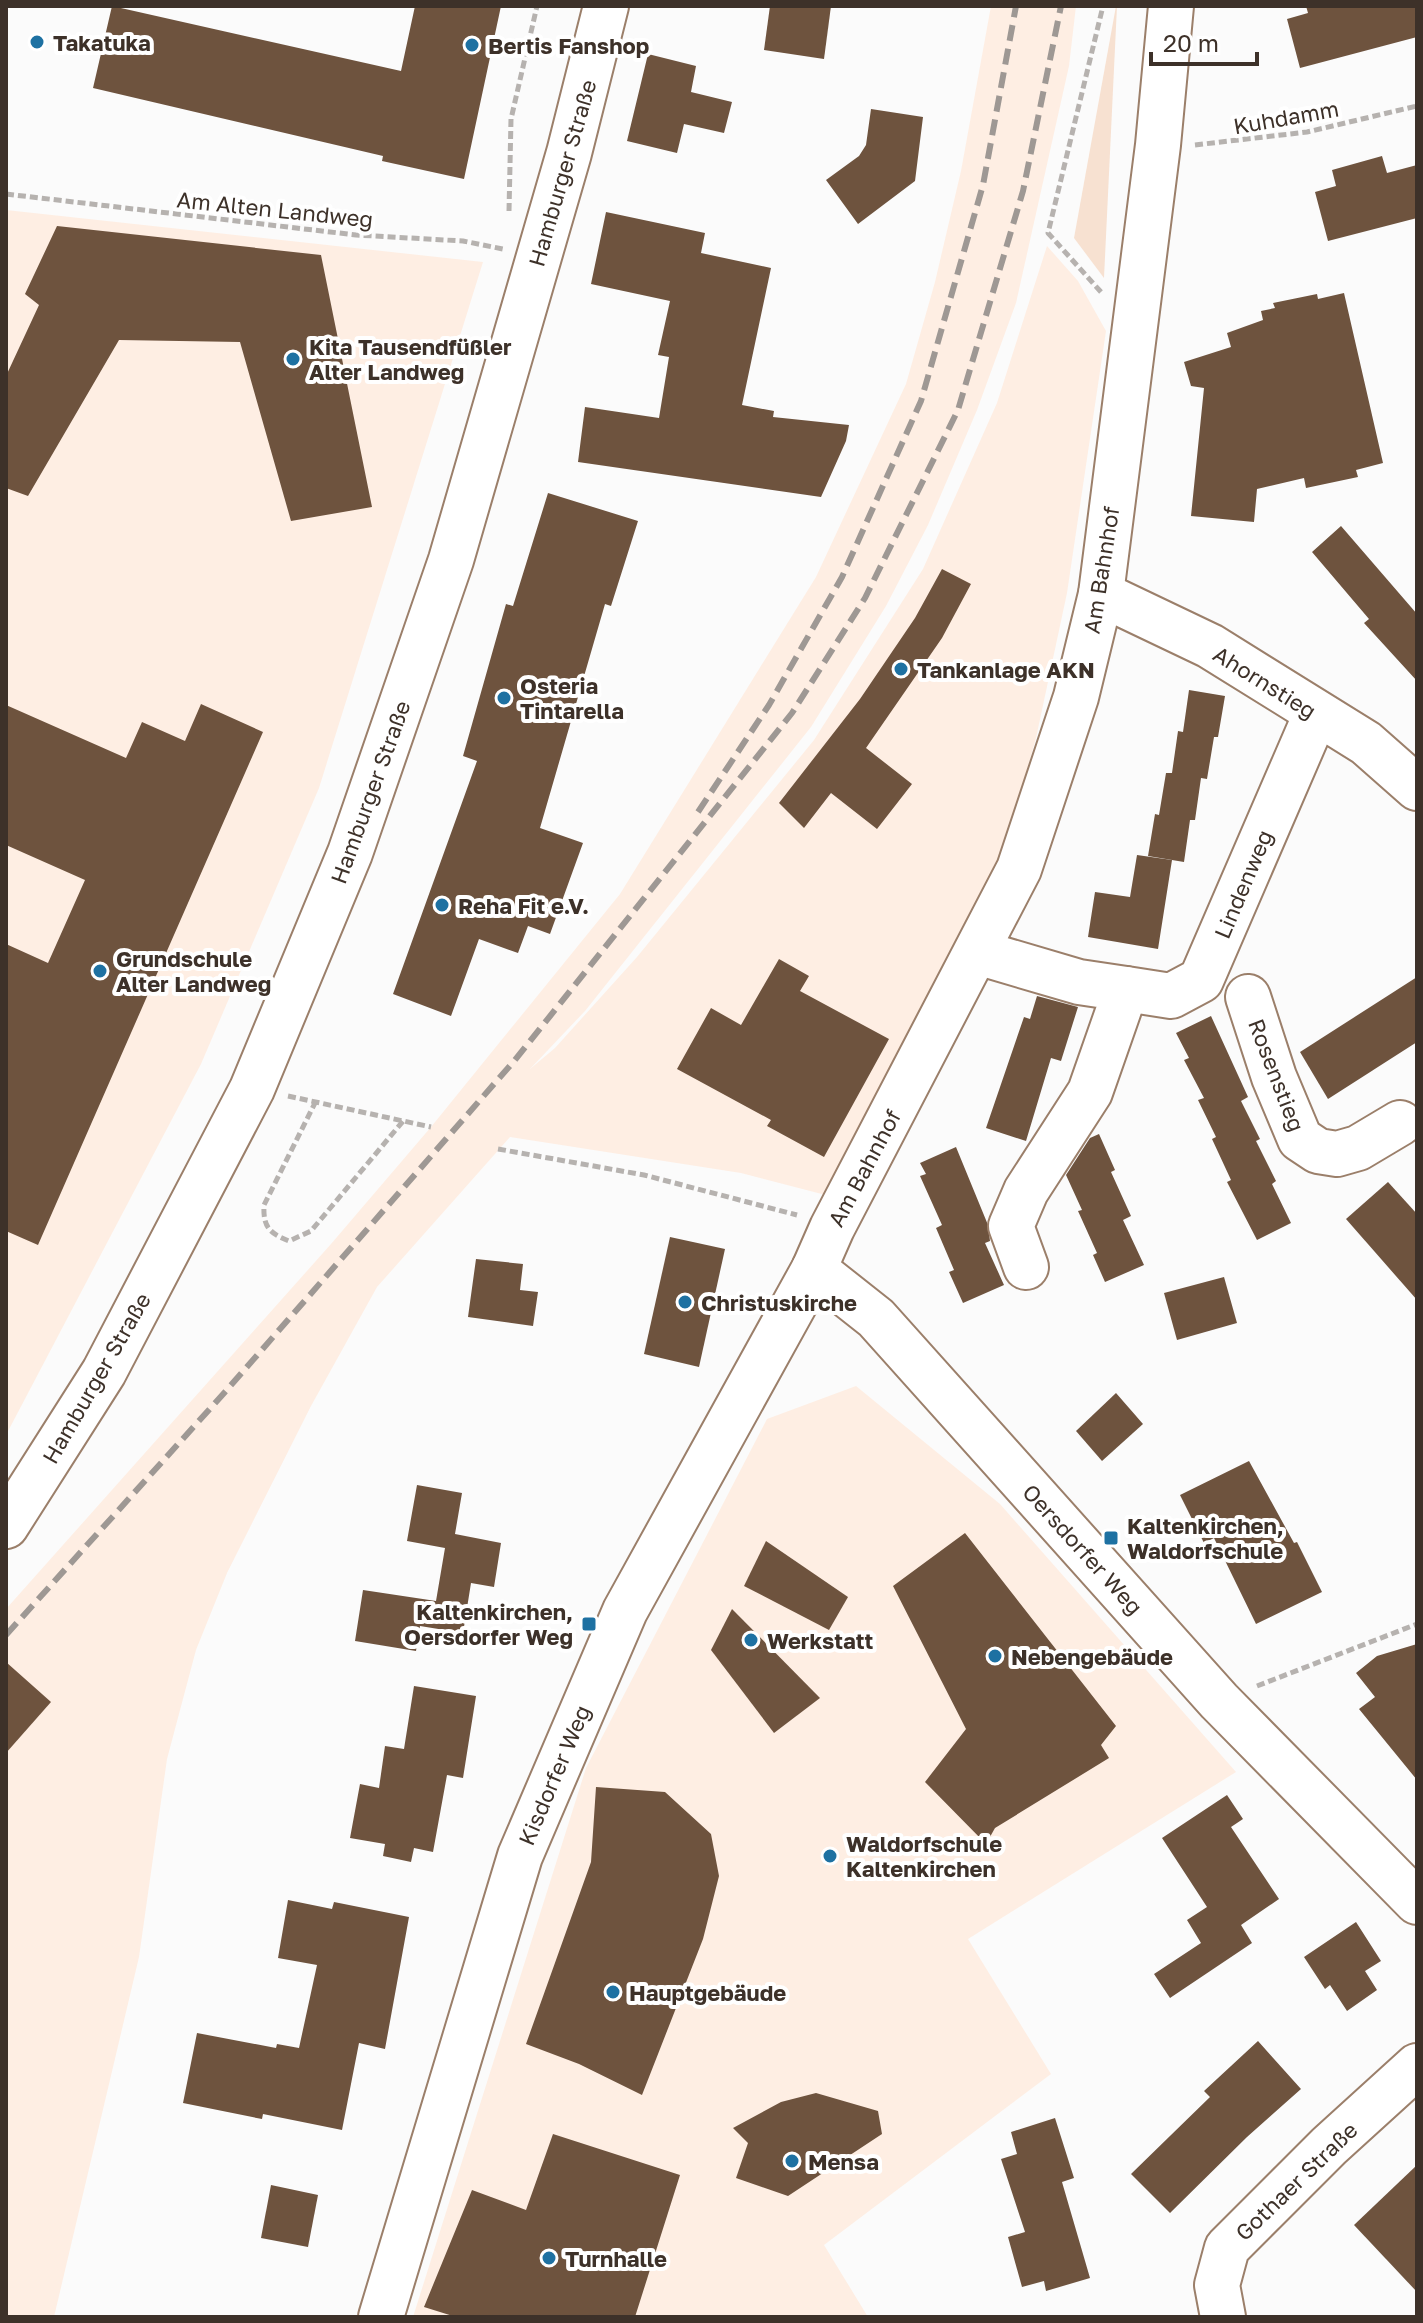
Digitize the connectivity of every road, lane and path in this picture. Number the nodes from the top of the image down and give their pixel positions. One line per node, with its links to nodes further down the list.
1 (537, 6): 8 (path)
2 (606, 6): 24 (street, Hamburger Straße)
3 (1103, 6): 10 (path)
4 (1171, 6): 6 (street, Am Bahnhof)
5 (1417, 106): 6 (path, Kuhdamm)
6 (1158, 145): 10 (street, Am Bahnhof)
7 (6, 194): 9 (path, Am Alten Landweg)
8 (509, 215)
9 (509, 240)
10 (1135, 332): 11 (street, Am Bahnhof)
11 (1101, 594): 12 (street, Ahornstieg); 14 (street, Am Bahnhof)
12 (1316, 714): 13 (street, Ahornstieg); 15 (street, Lindenweg)
13 (1417, 788)
14 (977, 952): 15 (street, Lindenweg); 21 (street, Am Bahnhof)
15 (1126, 989): 22 (street)
16 (1248, 997): 19 (street, Rosenstieg)
17 (404, 1120): 17 (path); 18 (path)
18 (431, 1127)
19 (1411, 1129)
20 (498, 1149): 21 (path)
21 (832, 1228): 23 (street, Am Bahnhof)
22 (1026, 1267)
23 (814, 1269): 26 (street, Oersdorfer Weg); 29 (street, Kisdorfer Weg)
24 (9, 1516)
25 (1417, 1624): 26 (path)
26 (1219, 1701): 27 (street, Oersdorfer Weg)
27 (1417, 1902)
28 (1417, 2066): 30 (street, Gothaer Straße)
29 (381, 2317)
30 (1223, 2317)

